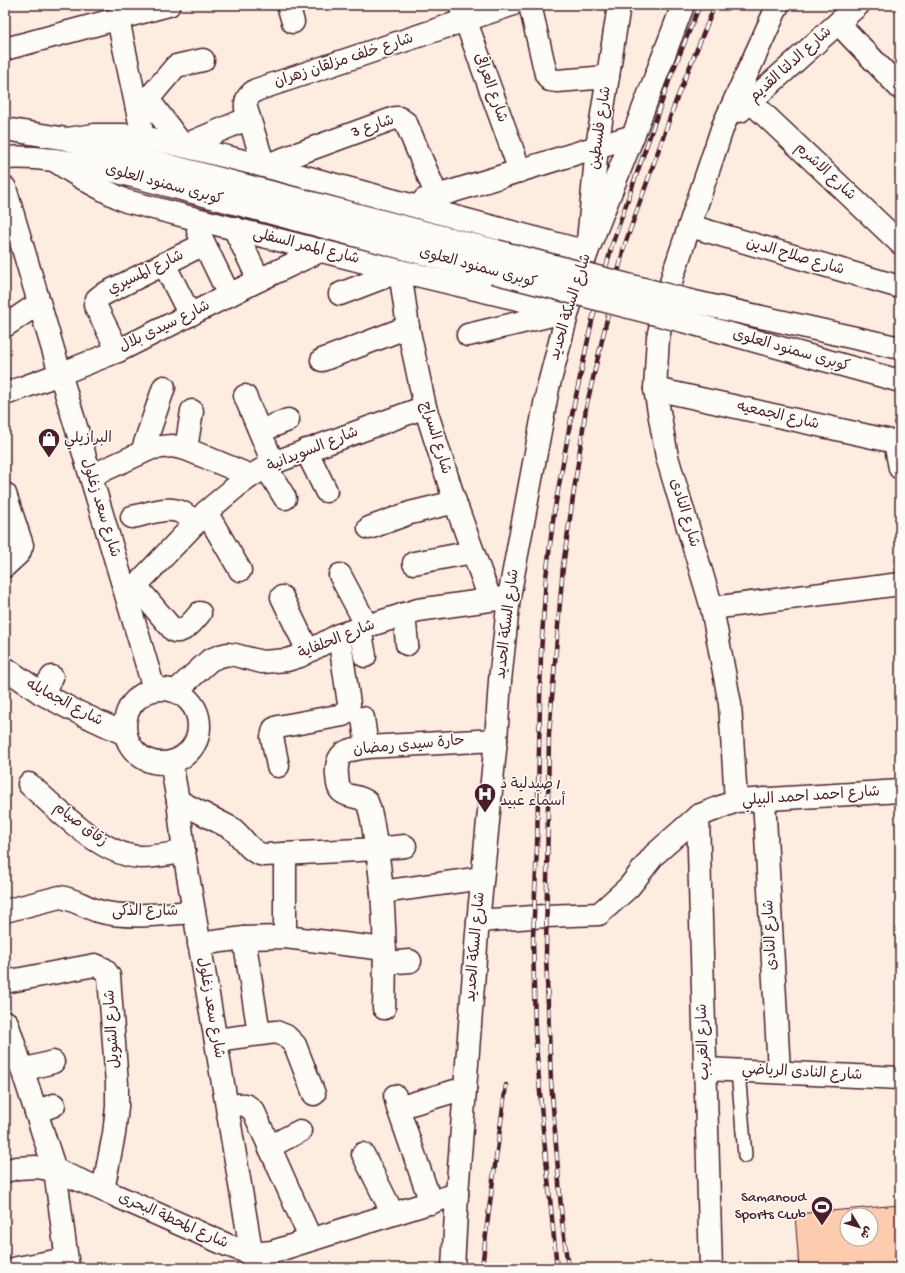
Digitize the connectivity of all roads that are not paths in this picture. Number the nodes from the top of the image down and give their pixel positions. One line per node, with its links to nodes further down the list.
1 (169, 5): 9 (street)
2 (511, 5): 8 (street, شارع خلف مزلقان زهران)
3 (530, 5): 13 (street)
4 (619, 5): 13 (street, شارع فلسطين)
5 (683, 5): 20 (street, شارع السكة الحديد)
6 (778, 5): 18 (street)
7 (858, 5): 10 (street, شارع الدلتا القديم)
8 (462, 13): 17 (street, شارع خلف مزلقان زهران); 28 (street, شارع العراقى)
9 (118, 19): 11 (street); 16 (street)
10 (838, 23): 14 (street); 15 (street, شارع الدلتا القديم)
11 (5, 49)
12 (203, 60): 16 (street)
13 (608, 78): 24 (street, شارع فلسطين)
14 (900, 88)
15 (750, 102): 18 (street, شارع الدلتا القديم); 35 (street, شارع الاشرم)
16 (142, 103): 21 (street); 23 (street)
17 (249, 118): 23 (street); 27 (street, شارع خلف مزلقان زهران)
18 (723, 126): 33 (street)
19 (5, 129): 22 (street)
20 (633, 136): 24 (street); 38 (street, شارع السكة الحديد)
21 (143, 137): 22 (street); 23 (street)
22 (66, 139): 47 (street, كوبرى سمنود العلوى, bridge)
23 (183, 146): 27 (street)
24 (597, 147): 28 (street); 38 (street, شارع فلسطين)
25 (5, 158): 26 (street, كوبرى سمنود العلوى)
26 (54, 160): 32 (street, شارع الممر السفلى); 47 (street, كوبرى سمنود العلوى, bridge)
27 (264, 166): 30 (street, شارع 3); 31 (street)
28 (520, 170): 30 (street)
29 (5, 188): 45 (street, شارع سعد زغلول)
30 (437, 196): 31 (street)
31 (407, 205): 38 (street)
32 (192, 218): 34 (street, شارع الممر السفلى); 36 (street)
33 (690, 226): 42 (street, شارع صلاح الدين); 58 (street, شارع النادى)
34 (234, 228): 37 (street, شارع الممر السفلى); 41 (street)
35 (900, 243)
36 (204, 244): 39 (street, شارع المسيري); 44 (street)
37 (322, 250): 40 (street, شارع الممر السفلى); 41 (street, شارع سيدى بلال)
38 (588, 252): 46 (street, شارع السكة الحديد)
39 (164, 264): 48 (street); 53 (street, شارع المسيري)
40 (400, 271): 43 (street); 46 (street, شارع الممر السفلى); 50 (street, شارع السراج)
41 (259, 280): 44 (street, شارع سيدى بلال)
42 (900, 287)
43 (340, 294)
44 (229, 295): 48 (street, شارع سيدى بلال)
45 (39, 304): 49 (street); 55 (street, شارع سعد زغلول)
46 (568, 311): 51 (street); 87 (street, شارع السكة الحديد)
47 (688, 312): 52 (street, كوبرى سمنود العلوى); 56 (street, كوبرى سمنود العلوى)
48 (190, 314): 53 (street, شارع سيدى بلال)
49 (5, 326)
50 (408, 327): 54 (street); 61 (street, شارع السراج)
51 (468, 335)
52 (900, 348)
53 (118, 351): 55 (street, شارع سيدى بلال)
54 (322, 360)
55 (60, 374): 59 (street, شارع سيدى بلال); 71 (street, شارع سعد زغلول)
56 (900, 381)
57 (164, 387): 68 (street)
58 (655, 389): 65 (street, شارع الجمعيه); 88 (street, شارع النادى)
59 (5, 394)
60 (245, 396): 64 (street)
61 (425, 407): 67 (street, شارع السويدانية); 75 (street, شارع السراج)
62 (192, 411): 66 (street)
63 (288, 420): 64 (street)
64 (260, 431): 70 (street)
65 (898, 443): 69 (street)
66 (186, 449): 68 (street); 70 (street)
67 (306, 450): 70 (street, شارع السويدانية); 72 (street)
68 (142, 452): 71 (street)
69 (900, 468)
70 (263, 469): 74 (street); 77 (street, شارع السويدانية)
71 (91, 476): 85 (street, شارع سعد زغلول)
72 (326, 491)
73 (5, 494): 81 (street)
74 (285, 498)
75 (454, 502): 78 (street); 79 (street, شارع السراج)
76 (132, 517): 77 (street)
77 (201, 518): 82 (street); 85 (street, شارع السويدانية)
78 (369, 528)
79 (473, 552): 80 (street); 87 (street, شارع السراج)
80 (414, 563)
81 (5, 566)
82 (240, 570)
83 (340, 575): 91 (street)
84 (900, 584): 88 (street)
85 (131, 591): 89 (street); 97 (street, شارع سعد زغلول)
86 (282, 597): 94 (street)
87 (500, 598): 90 (street, شارع الحلفاية); 101 (street, شارع السكة الحديد)
88 (712, 608): 109 (street, شارع النادى)
89 (200, 613)
90 (404, 614): 91 (street, شارع الحلفاية); 93 (street)
91 (364, 627): 92 (street, شارع الحلفاية); 95 (street)
92 (340, 635): 94 (street, شارع الحلفاية); 104 (street)
93 (406, 644)
94 (308, 651): 98 (street, شارع الحلفاية)
95 (365, 656)
96 (5, 668): 100 (street, شارع الجمايله)
97 (154, 689): 98 (street); 100 (street)
98 (176, 691): 103 (street)
99 (363, 718): 102 (street)
100 (125, 734): 103 (street)
101 (496, 740): 102 (street, حارة سيدى رمضان); 115 (street, شارع السكة الحديد)
102 (367, 747): 112 (street, حارة سيدى رمضان)
103 (171, 762): 108 (street, شارع سعد زغلول)
104 (278, 766)
105 (29, 784): 113 (street, زقاق صيام)
106 (900, 791): 107 (street, شارع احمد احمد البيلي)
107 (764, 799): 109 (street, شارع احمد احمد البيلي); 134 (street, شارع النادى)
108 (178, 801): 113 (street, شارع سعد زغلول); 114 (street)
109 (736, 801): 110 (street, شارع احمد احمد البيلي)
110 (698, 816): 119 (street, شارع احمد احمد البيلي); 131 (street, شارع الغريب)
111 (405, 846): 112 (street)
112 (377, 849): 114 (street); 116 (street, حارة سيدى رمضان)
113 (184, 852): 118 (street, شارع سعد زغلول)
114 (285, 854): 120 (street)
115 (482, 878): 116 (street); 119 (street, شارع السكة الحديد)
116 (382, 892): 123 (street, حارة سيدى رمضان)
117 (5, 911): 118 (street, شارع الذكى)
118 (194, 912): 122 (street, شارع سعد زغلول)
119 (478, 921): 136 (street, شارع السكة الحديد)
120 (285, 937): 121 (street); 123 (street)
121 (244, 938): 122 (street); 128 (street)
122 (199, 944): 129 (street, شارع سعد زغلول)
123 (385, 956): 124 (street); 126 (street, حارة سيدى رمضان)
124 (410, 961)
125 (5, 982): 145 (street, شارع الشويل)
126 (384, 1008)
127 (7, 1023): 132 (street)
128 (259, 1033): 129 (street); 137 (street)
129 (216, 1040): 138 (street, شارع سعد زغلول)
130 (53, 1062): 132 (street)
131 (705, 1069): 133 (street, شارع النادى الرياضي); 154 (street, شارع الغريب)
132 (22, 1070): 144 (street)
133 (738, 1070): 134 (street, شارع النادى الرياضي); 142 (lane)
134 (779, 1071): 135 (street, شارع النادى الرياضي)
135 (900, 1078)
136 (465, 1088): 146 (street, شارع السكة الحديد); 147 (street)
137 (314, 1094)
138 (228, 1107): 140 (street); 150 (street, شارع سعد زغلول)
139 (300, 1131): 140 (street)
140 (269, 1147): 149 (street)
141 (364, 1154): 148 (street)
142 (745, 1156)
143 (5, 1170): 144 (street, شارع المحطة البحرى)
144 (55, 1170): 145 (street, شارع المحطة البحرى); 151 (street)
145 (103, 1190): 150 (street, شارع المحطة البحرى)
146 (457, 1194): 147 (street, شارع المحطة البحرى); 153 (street, شارع السكة الحديد)
147 (431, 1203): 148 (street, شارع المحطة البحرى)
148 (393, 1214): 149 (street, شارع المحطة البحرى)
149 (311, 1240): 150 (street, شارع المحطة البحرى)
150 (253, 1261)
151 (67, 1264): 152 (street)
152 (17, 1268)
153 (453, 1268)
154 (711, 1268)

